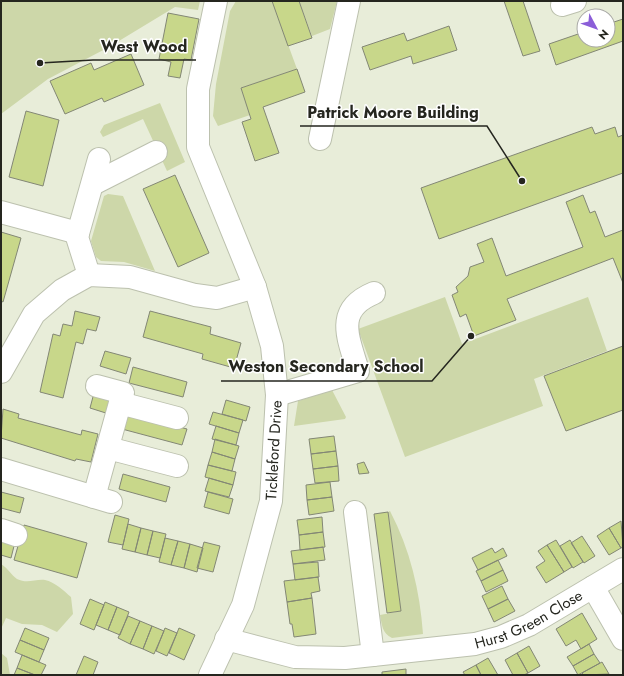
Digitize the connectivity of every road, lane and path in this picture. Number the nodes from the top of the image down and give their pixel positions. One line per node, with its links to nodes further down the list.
1 (216, 1): 10 (street, Tickleford Drive)
2 (349, 1): 3 (street)
3 (320, 139)
4 (156, 152): 6 (street)
5 (99, 159): 6 (street)
6 (92, 184): 8 (street)
7 (1, 212): 8 (street)
8 (78, 234): 9 (street)
9 (90, 275): 10 (street); 12 (street)
10 (255, 287): 14 (street, Tickleford Drive)
11 (374, 293): 14 (street)
12 (1, 372)
13 (97, 386): 15 (street)
14 (277, 395): 23 (street, Tickleford Drive)
15 (120, 403): 16 (street); 17 (street)
16 (177, 418)
17 (108, 448): 18 (street); 19 (street)
18 (177, 466)
19 (1, 469)
20 (355, 512): 25 (street)
21 (623, 569): 22 (street, Hurst Green Close)
22 (593, 587): 24 (street); 25 (street, Hurst Green Close)
23 (226, 639): 25 (street); 26 (street, Tickleford Drive)
24 (623, 639)
25 (373, 655)
26 (210, 675)

